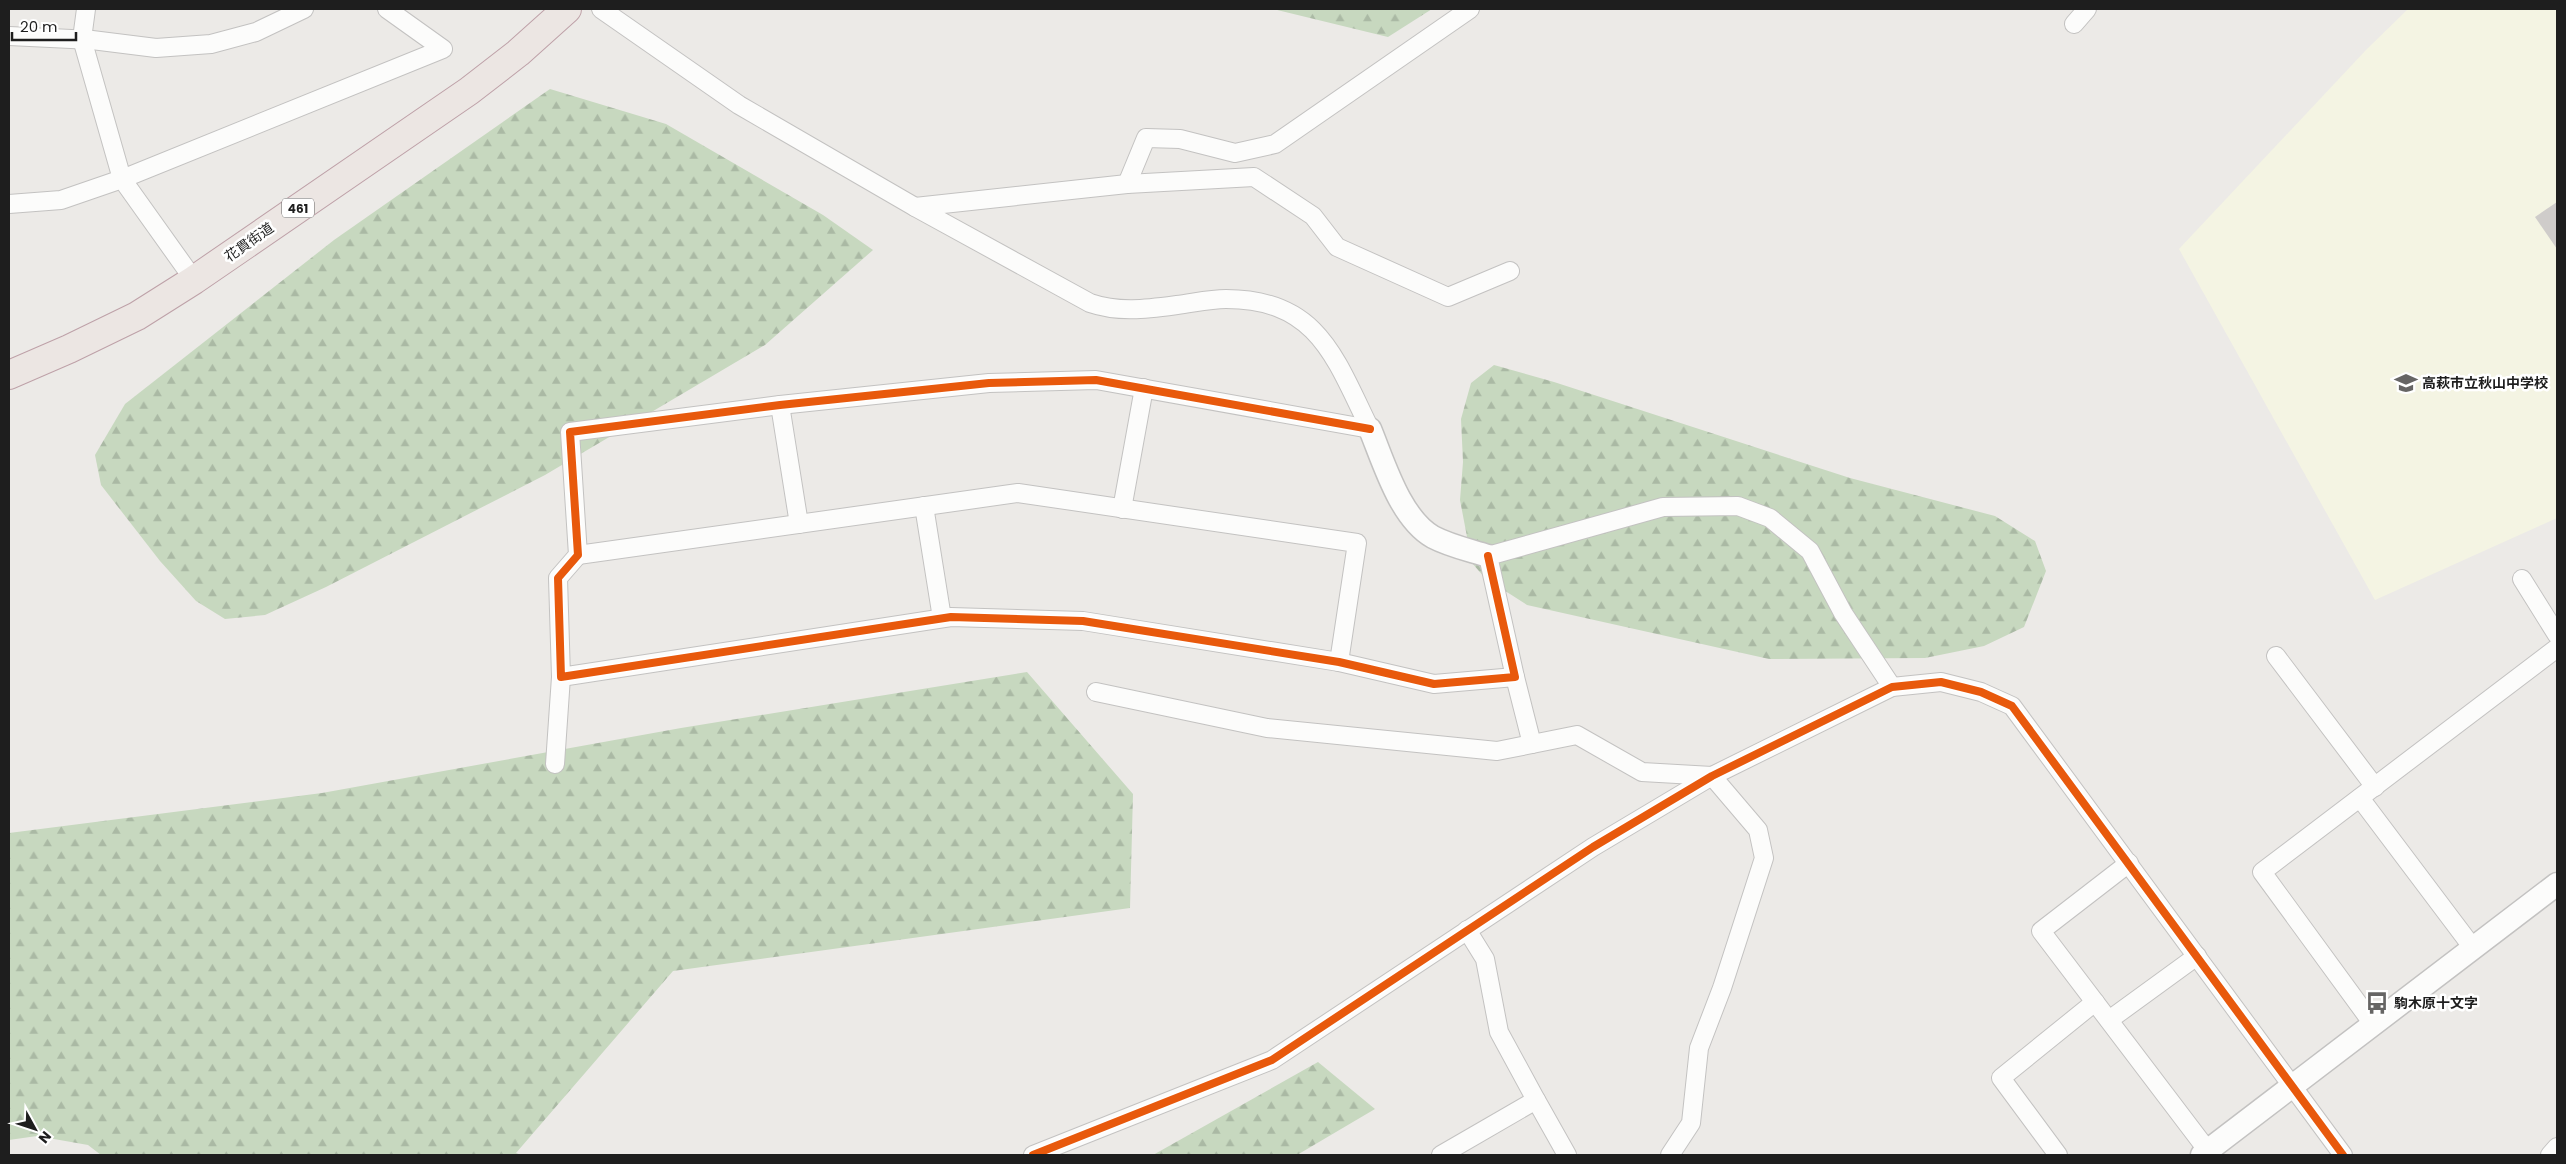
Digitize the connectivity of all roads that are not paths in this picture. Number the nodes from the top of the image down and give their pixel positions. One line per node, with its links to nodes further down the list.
1 (86, 9): 10 (street)
2 (304, 9): 10 (street)
3 (387, 9): 11 (street)
4 (567, 9): 16 (highway, 花貫街道 / 461)
5 (601, 9): 14 (street)
6 (1470, 9): 12 (street)
7 (2087, 9): 8 (street)
8 (2074, 24)
9 (9, 36): 10 (street)
10 (82, 39): 11 (street)
11 (122, 179): 13 (street); 16 (street)
12 (1127, 184): 14 (street); 15 (street)
13 (9, 204)
14 (915, 207): 20 (street)
15 (1510, 271)
16 (194, 280): 17 (highway, 花貫街道 / 461)
17 (9, 375)
18 (1144, 388): 19 (street); 20 (street); 22 (street)
19 (780, 405): 23 (street); 24 (street)
20 (1370, 429): 25 (street)
21 (924, 506): 22 (street); 23 (street); 27 (street)
22 (1122, 509): 31 (street)
23 (799, 524): 24 (street)
24 (578, 554): 32 (street)
25 (1488, 556): 33 (street); 34 (street)
26 (2522, 580): 28 (street)
27 (942, 618): 31 (street); 32 (street)
28 (2557, 635)
29 (2557, 648): 39 (street)
30 (2276, 656): 39 (street)
31 (1339, 662): 33 (street)
32 (561, 677): 37 (street)
33 (1515, 677): 36 (street)
34 (1892, 687): 38 (street); 41 (street)
35 (1096, 692): 36 (street)
36 (1532, 744): 38 (street)
37 (555, 764)
38 (1712, 776): 43 (street); 56 (street)
39 (2375, 786): 40 (street)
40 (2360, 798): 44 (street); 48 (street)
41 (2129, 863): 45 (street); 46 (street)
42 (2557, 884): 44 (street)
43 (1467, 930): 50 (street); 53 (street)
44 (2473, 948): 48 (street)
45 (2197, 956): 47 (street); 49 (street)
46 (2095, 1002): 47 (street); 57 (street)
47 (2109, 1020): 52 (street)
48 (2373, 1024): 49 (street)
49 (2292, 1086): 52 (street); 58 (street)
50 (1536, 1100): 54 (street); 55 (street)
51 (2557, 1148): 59 (street)
52 (2205, 1153)
53 (1033, 1155)
54 (1441, 1155)
55 (1566, 1155)
56 (1670, 1155)
57 (2058, 1155)
58 (2343, 1155)
59 (2550, 1155)

